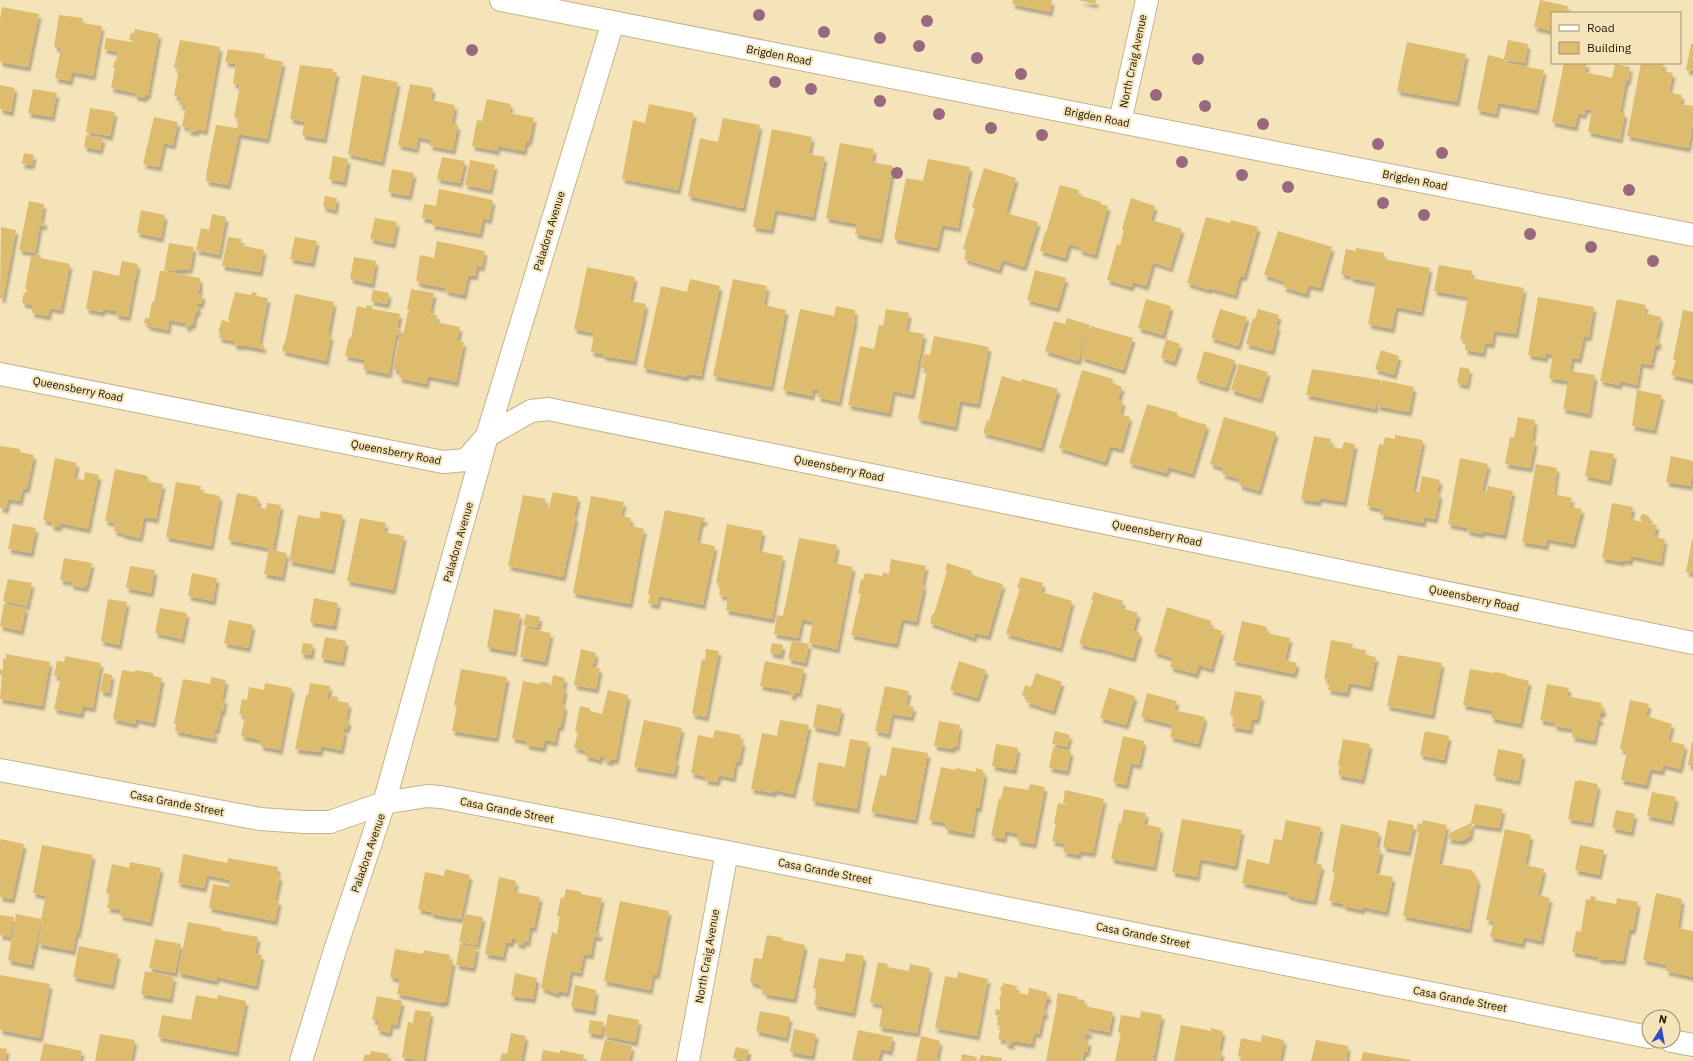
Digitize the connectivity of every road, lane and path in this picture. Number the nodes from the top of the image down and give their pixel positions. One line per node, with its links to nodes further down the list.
1 (501, 0): 3 (street, Brigden Road)
2 (1147, 0): 4 (street, North Craig Avenue)
3 (613, 22): 4 (street, Brigden Road); 7 (street, Paladora Avenue)
4 (1120, 122): 5 (street, Brigden Road)
5 (1693, 235)
6 (0, 374): 7 (street, Queensberry Road)
7 (488, 436): 8 (street, Queensberry Road); 10 (street, Paladora Avenue)
8 (1693, 643)
9 (0, 770): 10 (street, Casa Grande Street)
10 (384, 804): 11 (street, Casa Grande Street); 15 (street, Paladora Avenue)
11 (727, 852): 12 (street, Casa Grande Street); 16 (street, North Craig Avenue)
12 (1641, 1034)
13 (1681, 1043): 14 (street)
14 (1693, 1045)
15 (301, 1061)
16 (688, 1061)

